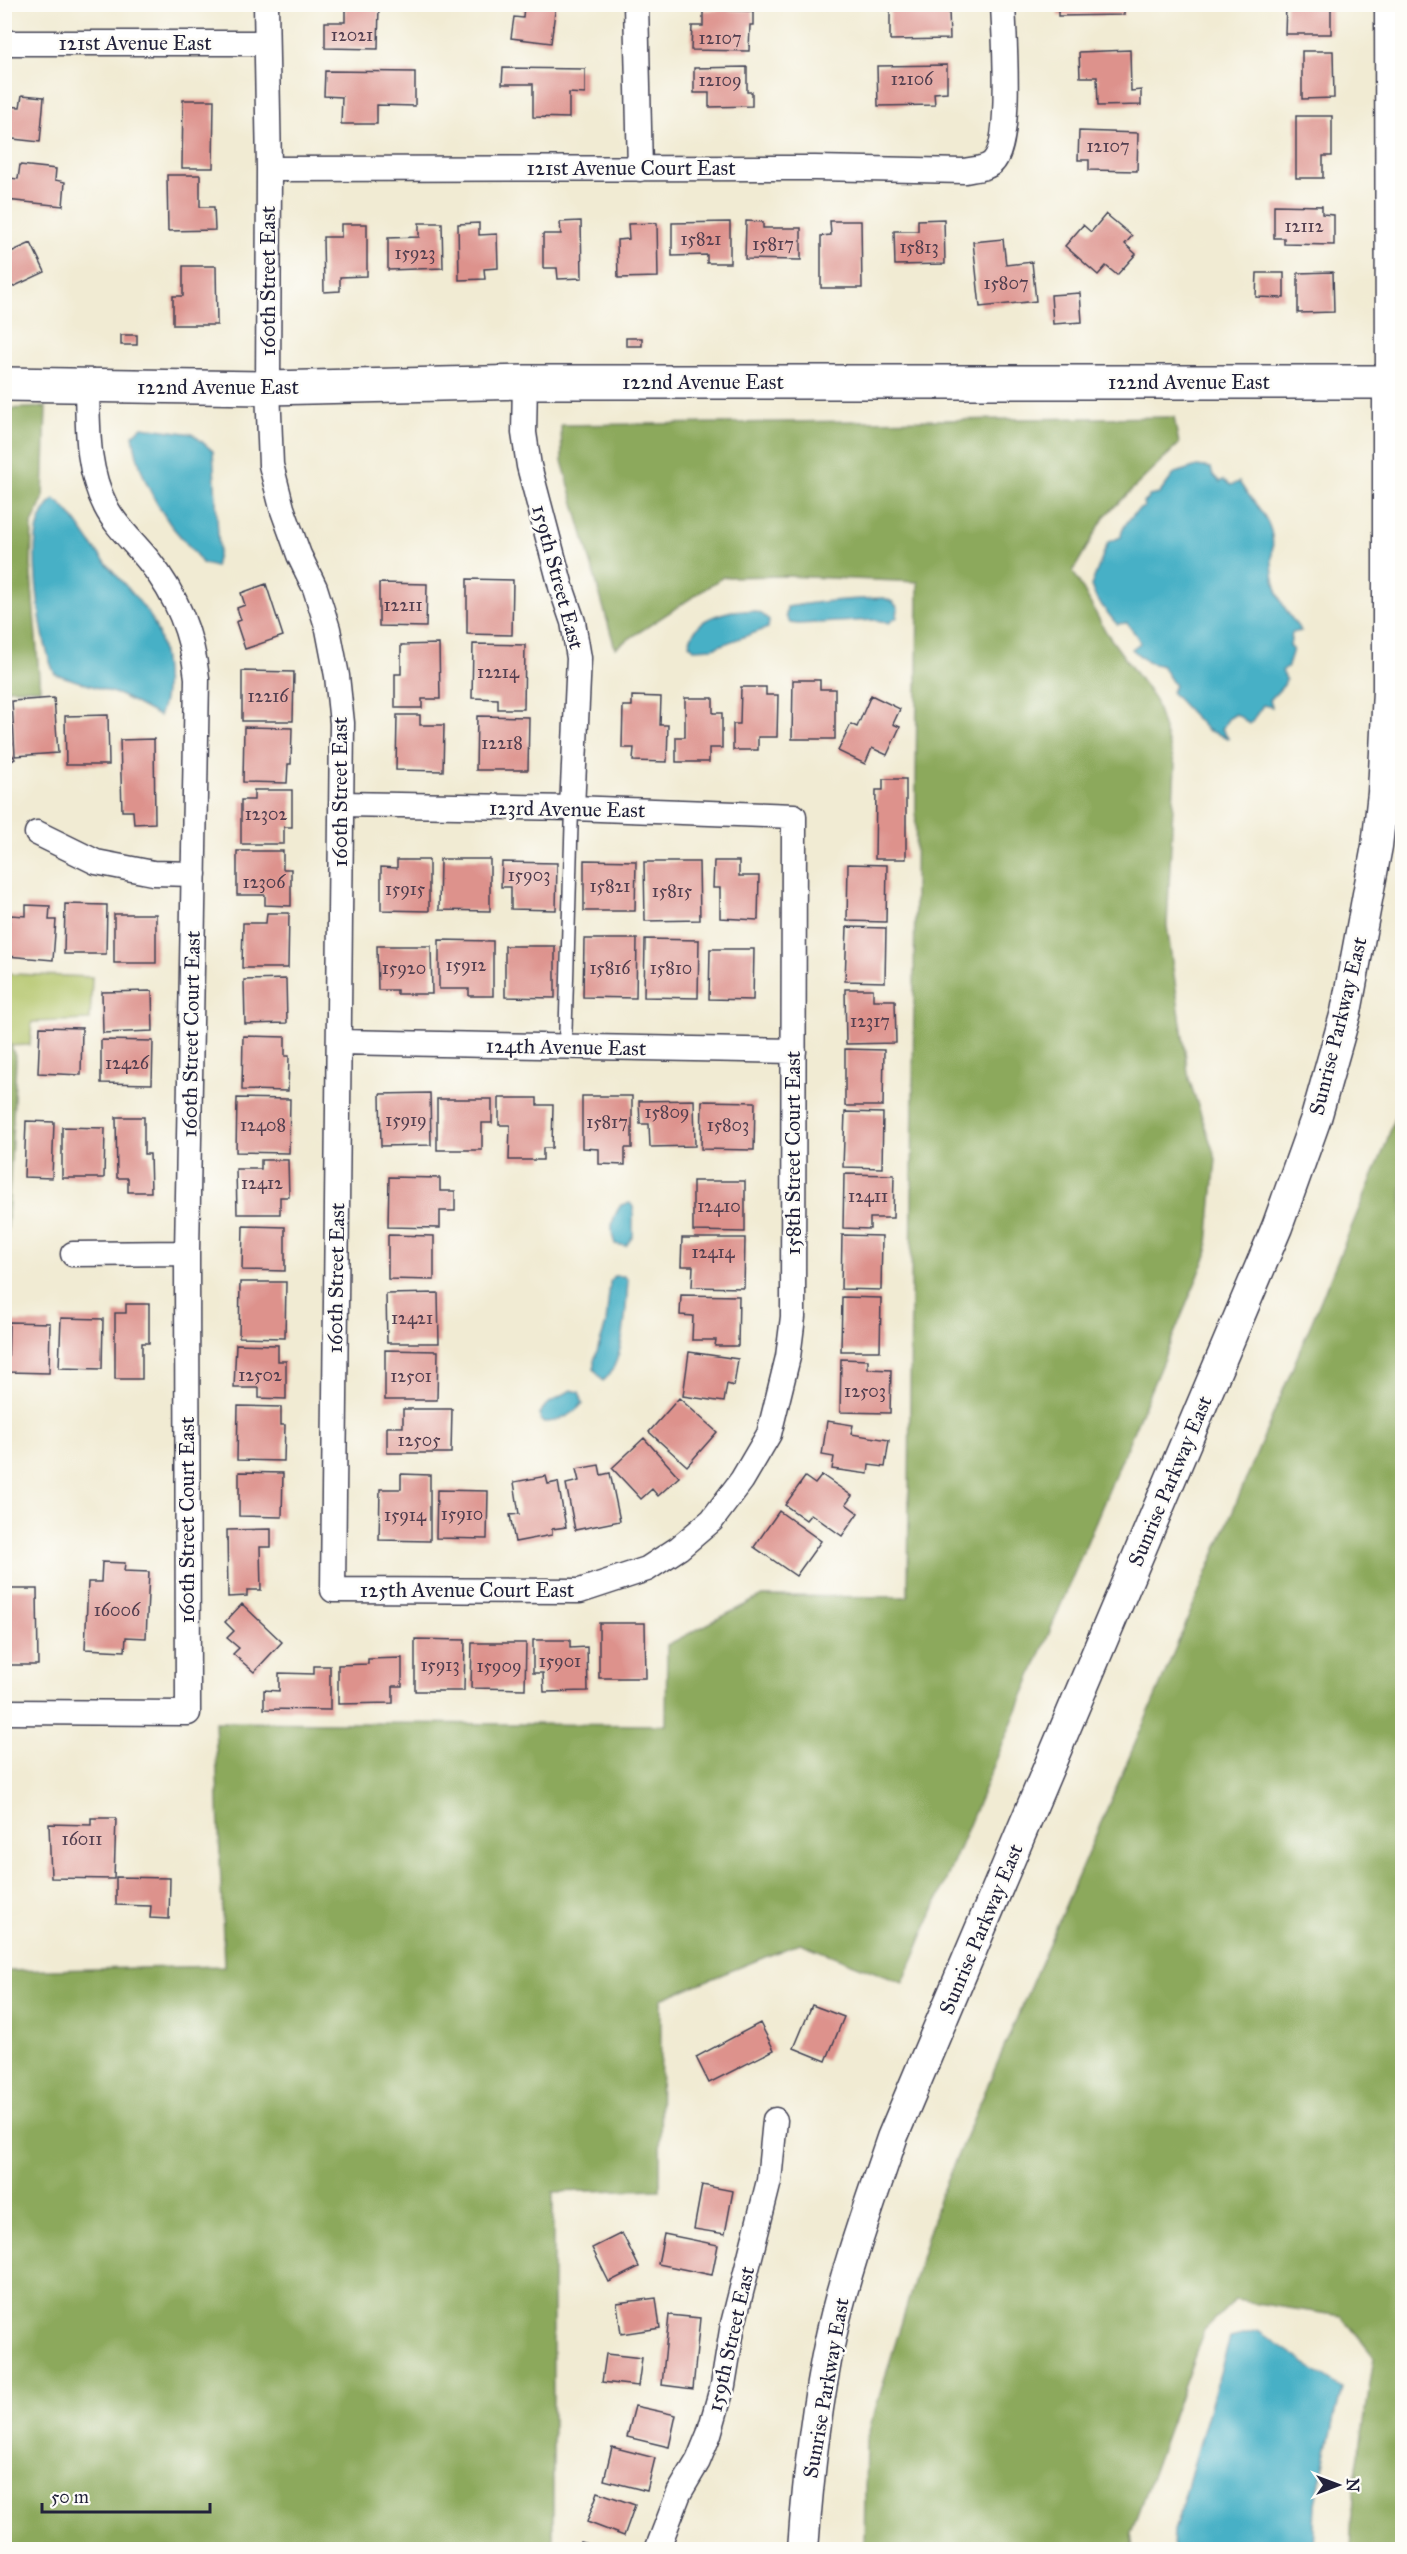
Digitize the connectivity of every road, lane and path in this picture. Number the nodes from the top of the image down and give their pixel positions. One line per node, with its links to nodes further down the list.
1 (266, 4): 6 (street, 160th Street East)
2 (636, 4): 9 (street)
3 (1003, 4): 9 (street, 121st Avenue Court East)
4 (1387, 4): 7 (street)
5 (4, 43): 6 (street, 121st Avenue East)
6 (266, 43): 8 (street, 160th Street East)
7 (1395, 144): 11 (street)
8 (269, 169): 9 (street, 121st Avenue Court East); 14 (street, 160th Street East)
9 (640, 169)
10 (525, 382): 11 (main road, 122nd Avenue East); 14 (main road, 122nd Avenue East); 16 (street, 159th Street East)
11 (1395, 382): 30 (street, Sunrise Parkway East)
12 (4, 384): 13 (main road, 122nd Avenue East)
13 (87, 386): 14 (main road, 122nd Avenue East); 19 (street, 160th Street Court East)
14 (268, 388): 15 (street, 160th Street East)
15 (341, 804): 16 (street, 123rd Avenue East); 20 (street, 160th Street East)
16 (572, 808): 17 (street, 123rd Avenue East); 21 (lane)
17 (794, 816): 22 (street, 158th Street Court East)
18 (37, 833): 19 (street)
19 (194, 874): 23 (street, 160th Street Court East)
20 (339, 1042): 21 (street, 124th Avenue East); 26 (street, 160th Street East)
21 (565, 1047): 22 (street, 124th Avenue East)
22 (794, 1052): 25 (street, 158th Street Court East)
23 (187, 1253): 24 (street); 27 (street, 160th Street Court East)
24 (73, 1254)
25 (742, 1480): 26 (street, 125th Avenue Court East)
26 (333, 1590)
27 (4, 1712)
28 (775, 2120): 29 (street, 159th Street East)
29 (657, 2550)
30 (803, 2550)

